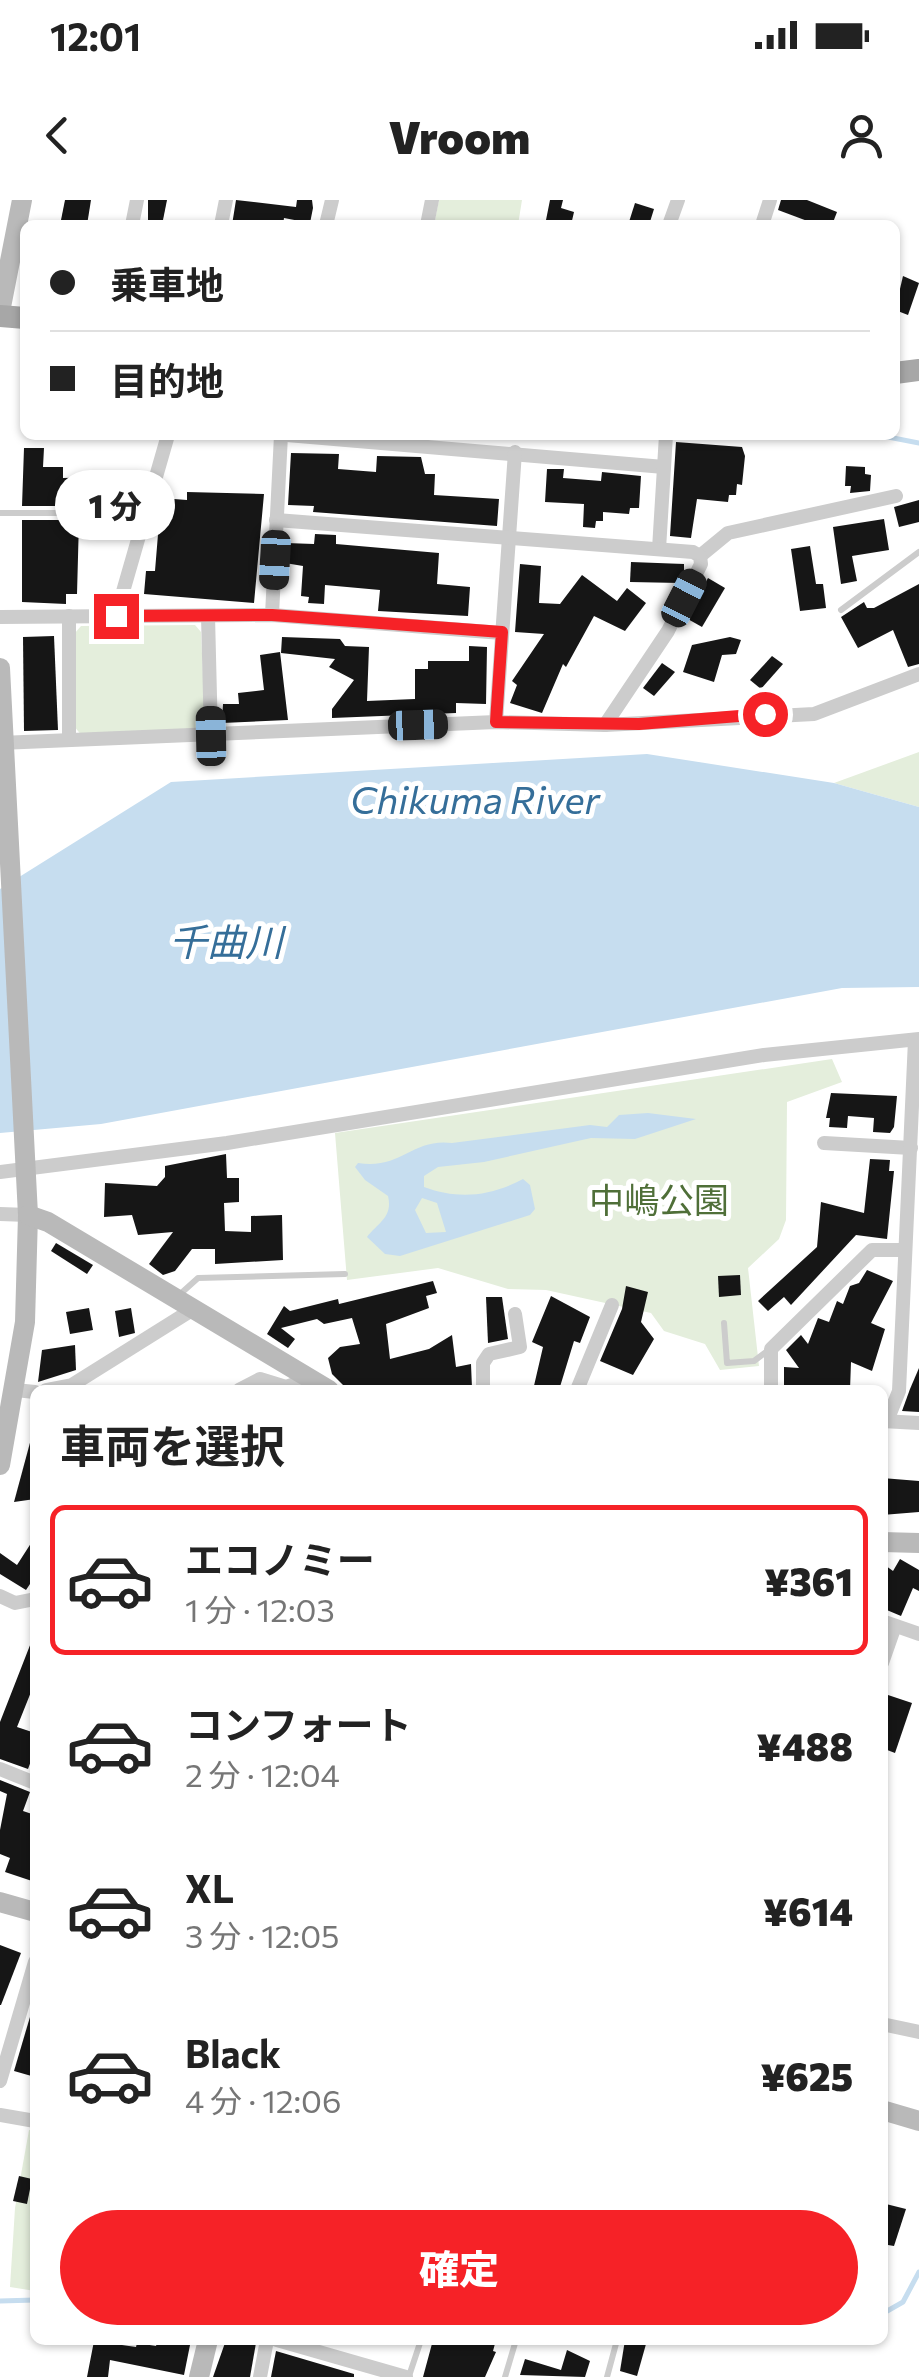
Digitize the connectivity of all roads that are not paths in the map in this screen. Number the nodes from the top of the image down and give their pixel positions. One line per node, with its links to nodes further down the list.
1 (22, 200): 2 (main road)
2 (0, 314)
3 (167, 440): 11 (street)
4 (284, 440): 12 (street)
5 (405, 440): 7 (street)
6 (666, 440): 8 (street)
7 (515, 452): 8 (street); 13 (street)
8 (664, 467): 14 (street)
9 (896, 496): 16 (street)
10 (0, 513): 11 (lane)
11 (146, 513): 20 (street)
12 (276, 520): 13 (street); 18 (street)
13 (509, 539): 14 (street); 23 (street)
14 (659, 549): 16 (street)
15 (919, 552): 17 (lane)
16 (700, 556): 27 (street)
17 (841, 610)
18 (272, 615): 21 (street); 23 (street)
19 (70, 616): 20 (street); 22 (street); 29 (street)
20 (116, 616): 21 (street)
21 (208, 616): 28 (street)
22 (0, 617)
23 (502, 632): 26 (street)
24 (0, 668): 30 (main road)
25 (919, 674): 27 (street)
26 (496, 722): 27 (street); 28 (street)
27 (605, 725)
28 (211, 736): 29 (street)
29 (69, 740): 30 (street)
30 (1, 748): 34 (main road)
31 (917, 1040): 33 (street); 34 (street)
32 (824, 1143): 33 (street)
33 (911, 1148): 36 (street)
34 (24, 1170): 35 (street); 38 (main road)
35 (0, 1172)
36 (914, 1200): 39 (street)
37 (0, 1214): 38 (street)
38 (28, 1214): 41 (main road); 53 (main road)
39 (905, 1250): 45 (street); 54 (street)
40 (345, 1274): 41 (lane)
41 (186, 1303): 46 (main road); 47 (street)
42 (612, 1305): 51 (street)
43 (515, 1314): 50 (street)
44 (724, 1323): 45 (lane)
45 (772, 1349): 52 (street)
46 (321, 1384)
47 (72, 1385)
48 (249, 1385): 49 (street)
49 (277, 1385)
50 (482, 1385)
51 (580, 1385)
52 (771, 1385)
53 (25, 1391): 57 (main road)
54 (888, 1415)
55 (888, 1421): 56 (street)
56 (919, 1423)
57 (0, 1465)
58 (888, 1542): 59 (main road)
59 (919, 1543)
60 (0, 1596): 61 (street)
61 (30, 1600)
62 (889, 1624): 63 (street)
63 (919, 1634)
64 (0, 1769): 65 (street)
65 (30, 1781)
66 (0, 1902): 67 (main road)
67 (30, 1911)
68 (30, 1979): 71 (street)
69 (888, 2025): 70 (street)
70 (919, 2032)
71 (0, 2081)
72 (888, 2112): 75 (main road)
73 (0, 2115): 74 (street)
74 (30, 2120)
75 (919, 2121)
76 (207, 2345): 83 (main road)
77 (266, 2345): 84 (street)
78 (290, 2345): 82 (street)
79 (419, 2345): 85 (lane)
80 (515, 2345): 86 (lane)
81 (616, 2345): 87 (lane)
82 (358, 2370): 85 (street)
83 (200, 2377)
84 (260, 2377)
85 (407, 2377)
86 (505, 2377)
87 (606, 2377)

